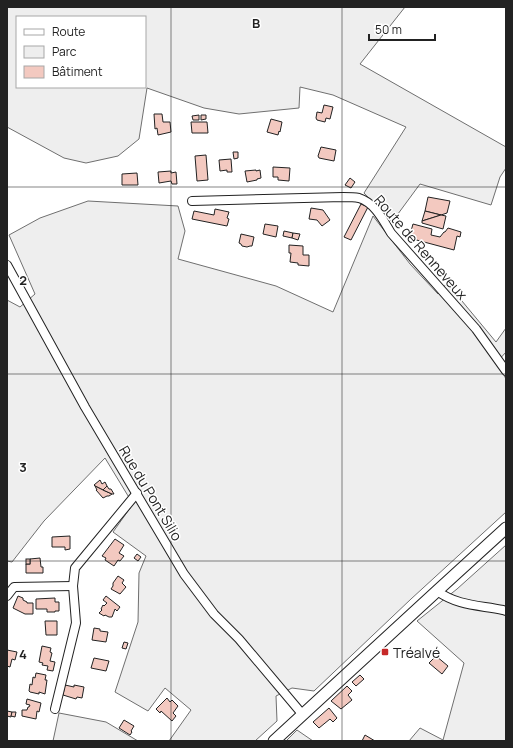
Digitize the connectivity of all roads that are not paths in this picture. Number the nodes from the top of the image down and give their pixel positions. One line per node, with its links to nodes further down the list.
1 (192, 201): 3 (street, Route de Renneveux)
2 (7, 265): 4 (street, Rue du Pont Silio)
3 (506, 371)
4 (136, 493): 6 (street); 11 (street, Rue du Pont Silio)
5 (506, 528): 7 (main road)
6 (73, 586): 8 (street); 10 (street)
7 (436, 591): 9 (street); 11 (main road)
8 (7, 596)
9 (506, 611)
10 (55, 709)
11 (303, 715): 12 (main road)
12 (275, 740)

